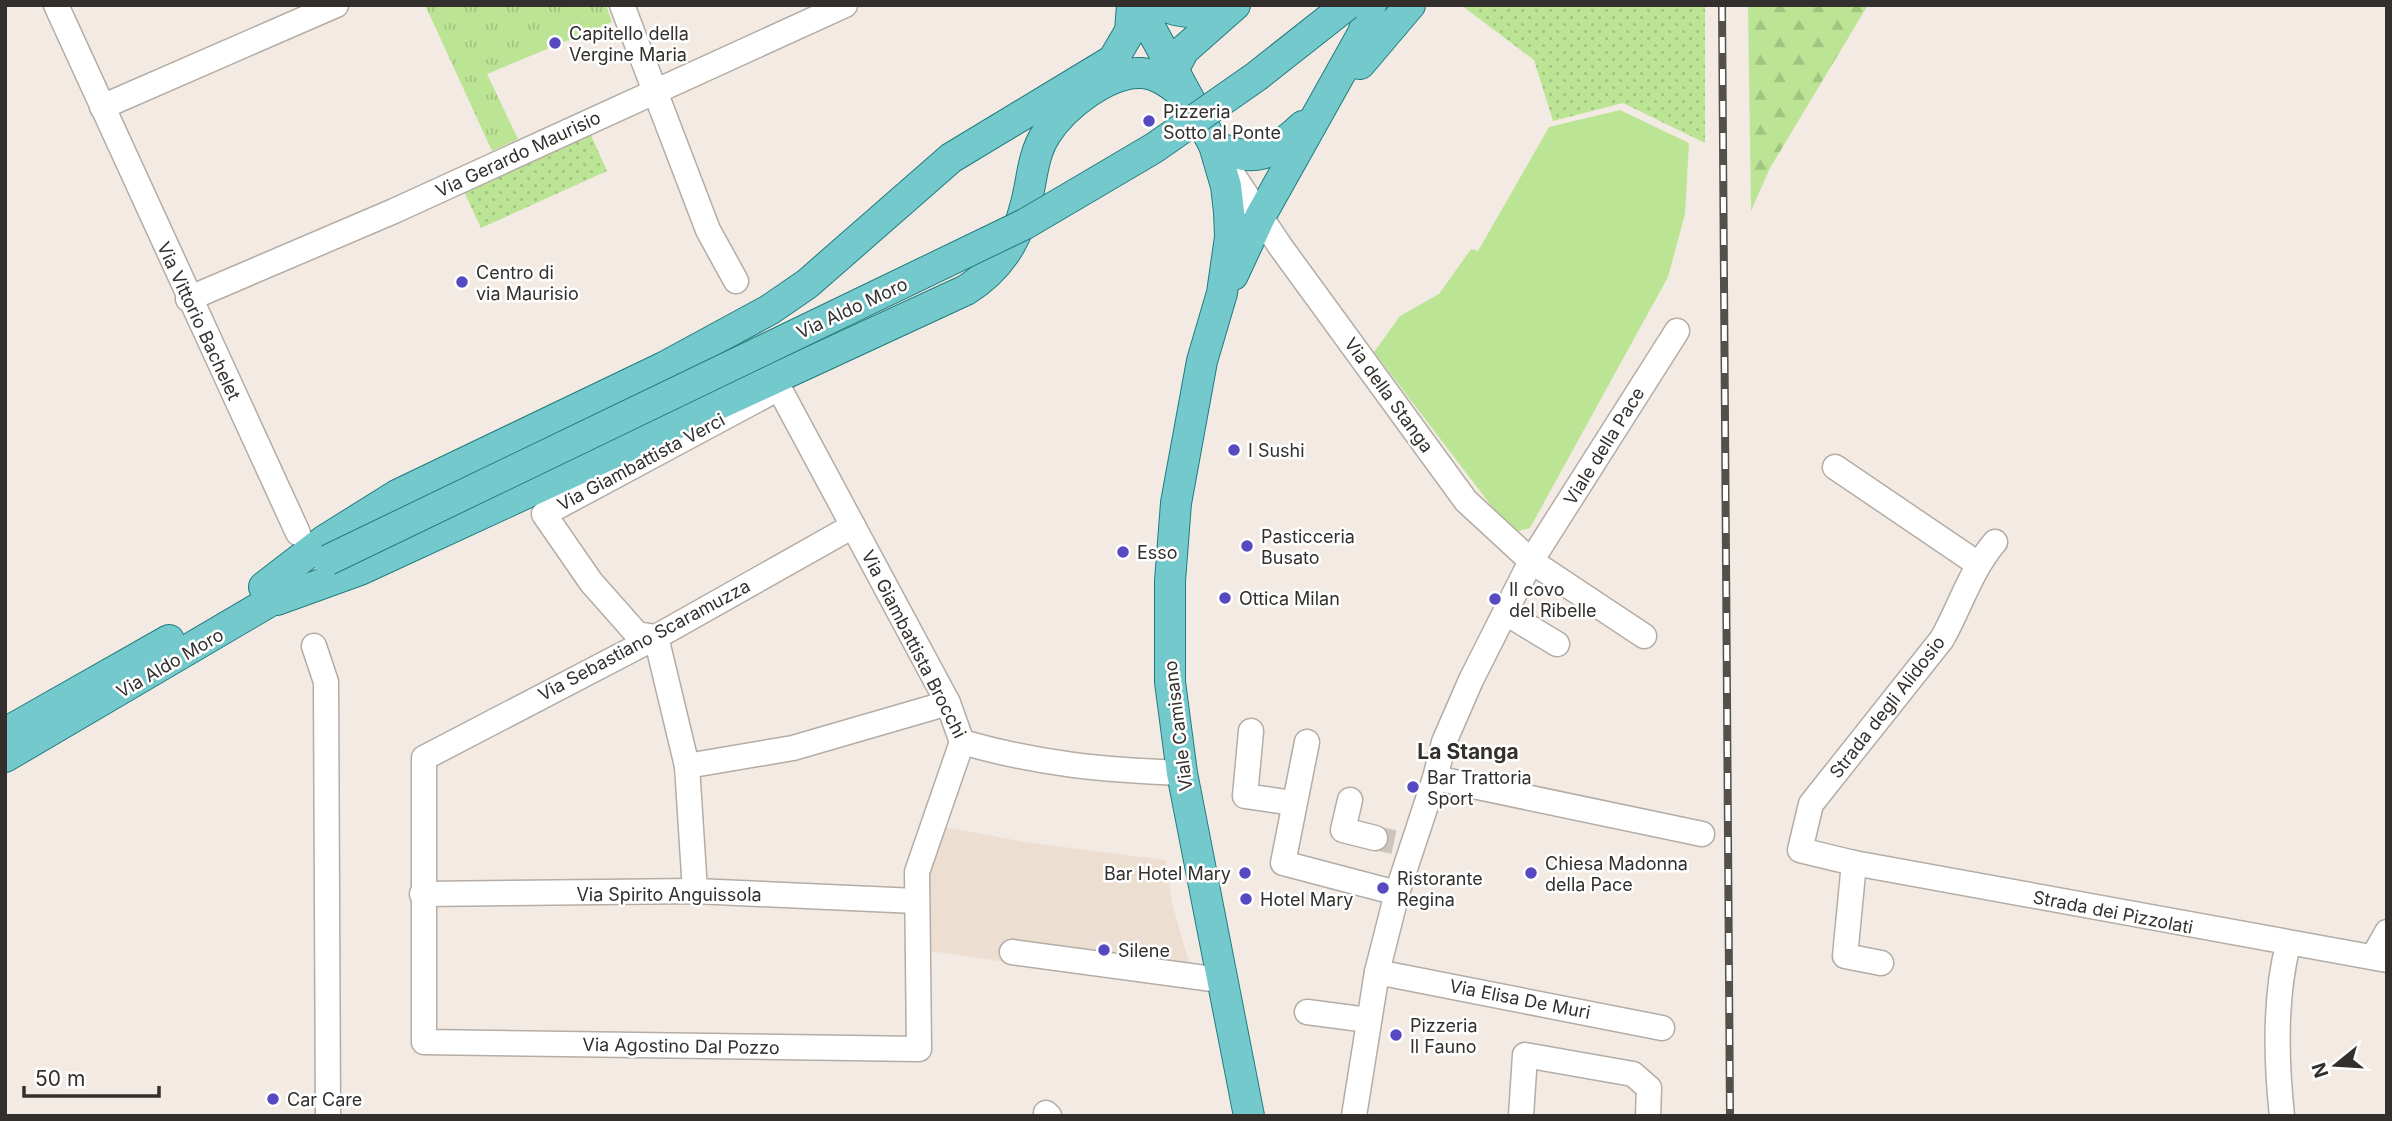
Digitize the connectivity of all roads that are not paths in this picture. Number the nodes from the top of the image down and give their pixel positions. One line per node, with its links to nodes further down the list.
1 (55, 5): 14 (street, Via Vittorio Bachelet)
2 (336, 5): 14 (street)
3 (622, 5): 13 (street)
4 (845, 5): 13 (street, Via Gerardo Maurisio)
5 (1132, 5): 16 (main road)
6 (1138, 5): 12 (main road, Viale Camisano)
7 (1161, 5): 8 (main road)
8 (1234, 5): 12 (main road)
9 (1347, 5): 31 (main road, Via Aldo Moro, bridge)
10 (1371, 5): 15 (main road, Viale Camisano)
11 (1410, 5): 15 (main road)
12 (1178, 84): 17 (main road); 18 (main road, Viale Camisano)
13 (656, 92): 20 (street); 22 (street, Via Gerardo Maurisio)
14 (102, 107): 22 (street, Via Vittorio Bachelet)
15 (1320, 110): 18 (main road, Viale Camisano); 19 (main road, Viale Camisano)
16 (1000, 130): 17 (main road); 31 (main road)
17 (1041, 144): 31 (main road)
18 (1214, 145): 19 (street, Via della Stanga); 21 (main road, Viale Camisano)
19 (1260, 217): 21 (main road, Viale Camisano); 29 (street, Via della Stanga)
20 (736, 281)
21 (1223, 293): 45 (main road, Viale Camisano)
22 (188, 299): 27 (street, Via Vittorio Bachelet)
23 (1677, 331): 29 (street, Viale della Pace)
24 (779, 388): 26 (street, Via Giambattista Brocchi); 34 (street, Via Giambattista Verci)
25 (1835, 467): 30 (street)
26 (853, 526): 34 (street, Via Sebastiano Scaramuzza); 37 (street, Via Giambattista Brocchi)
27 (298, 533)
28 (1995, 542): 30 (street, Strada degli Alidosio)
29 (1531, 561): 32 (street, Viale della Pace); 33 (street)
30 (1978, 564): 51 (street, Strada degli Alidosio)
31 (271, 594): 39 (main road, Via Aldo Moro); 43 (main road, Via Aldo Moro)
32 (1506, 613): 35 (street); 46 (street, Viale della Pace)
33 (1644, 636)
34 (656, 637): 42 (street, Via Sebastiano Scaramuzza); 44 (street)
35 (1557, 644)
36 (314, 646): 67 (street)
37 (948, 703): 40 (street, Via Giambattista Brocchi); 44 (street)
38 (1251, 731): 48 (street)
39 (5, 733)
40 (962, 742): 45 (street, Via Giambattista Brocchi); 56 (street, Via Agostino Dal Pozzo)
41 (1307, 742): 48 (street)
42 (435, 753): 55 (street, Via Agostino Dal Pozzo)
43 (5, 757)
44 (687, 766): 53 (street)
45 (1182, 773): 63 (main road, Viale Camisano)
46 (1435, 778): 49 (street); 50 (street, Viale della Pace)
47 (1350, 800): 50 (street)
48 (1293, 803): 54 (street)
49 (1702, 834)
50 (1394, 842): 54 (street, Viale della Pace)
51 (1800, 849): 52 (street, Strada dei Pizzolati)
52 (1854, 863): 58 (street, Strada dei Pizzolati); 61 (street)
53 (695, 891): 55 (street, Via Spirito Anguissola); 56 (street, Via Spirito Anguissola)
54 (1397, 893): 62 (street, Viale della Pace)
55 (422, 894): 56 (street, Via Agostino Dal Pozzo)
56 (916, 901)
57 (2387, 932): 60 (street, Strada dei Pizzolati)
58 (2288, 945): 60 (street, Strada dei Pizzolati); 72 (street)
59 (1012, 952): 63 (street)
60 (2380, 959)
61 (1881, 963)
62 (1377, 972): 65 (street, Viale della Pace); 66 (street, Via Elisa De Muri)
63 (1220, 980): 68 (main road, Viale Camisano)
64 (1307, 1012): 65 (street)
65 (1368, 1020): 69 (street, Viale della Pace)
66 (1662, 1028)
67 (328, 1116)
68 (1249, 1116)
69 (1354, 1116)
70 (1521, 1116): 71 (street)
71 (1648, 1116)
72 (2281, 1116)

